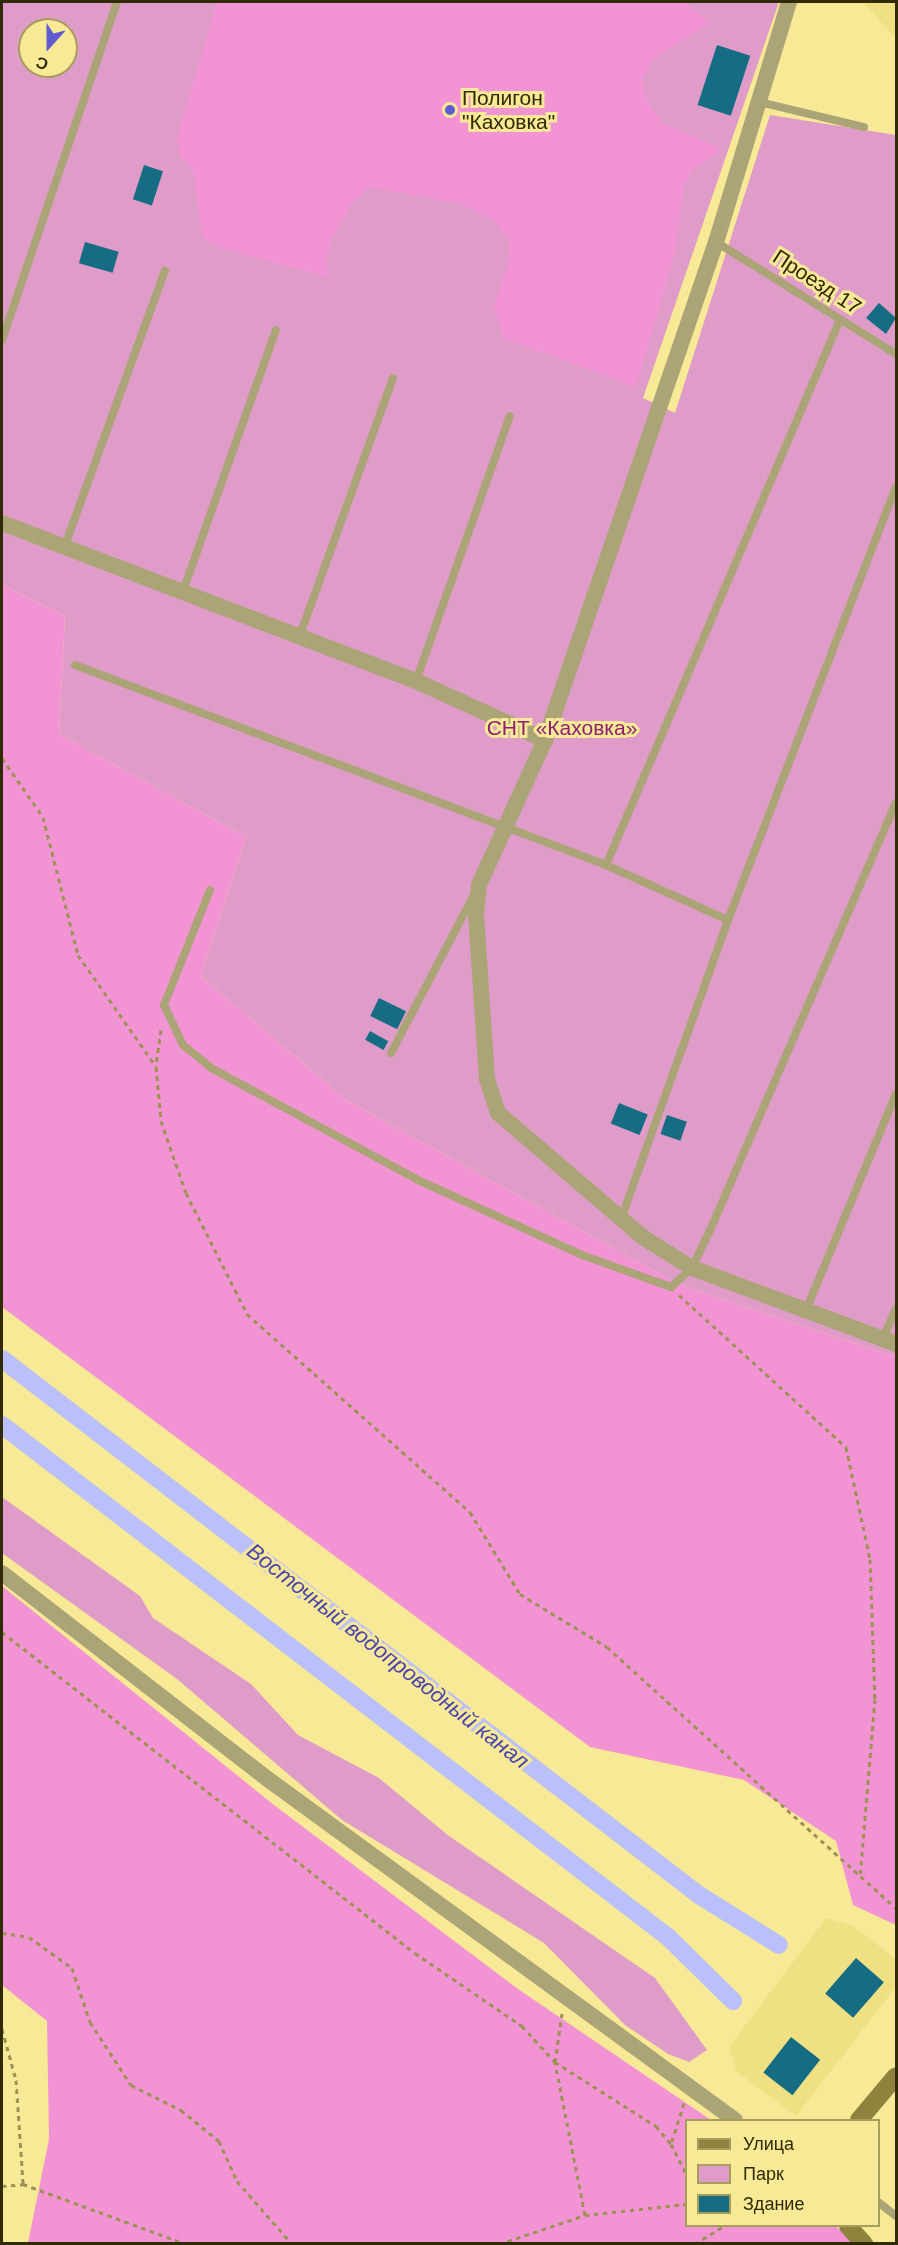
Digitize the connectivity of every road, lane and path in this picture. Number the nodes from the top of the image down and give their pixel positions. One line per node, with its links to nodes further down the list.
1 (117, 2): 9 (lane)
2 (789, 2): 3 (street)
3 (759, 102): 4 (lane); 5 (street)
4 (864, 126)
5 (716, 242): 7 (lane, Проезд 17); 20 (street)
6 (165, 271): 15 (lane)
7 (839, 322): 10 (lane, Проезд 17); 24 (lane)
8 (276, 330): 16 (lane)
9 (2, 340)
10 (897, 354)
11 (393, 378): 17 (lane)
12 (510, 416): 19 (lane)
13 (897, 487): 27 (lane)
14 (2, 523): 15 (street)
15 (64, 548): 16 (street)
16 (183, 591): 17 (street)
17 (300, 635): 19 (street)
18 (75, 665): 23 (lane)
19 (416, 681): 20 (street)
20 (545, 740): 23 (street)
21 (2, 758): 30 (path)
22 (897, 802): 33 (lane)
23 (506, 828): 24 (lane); 25 (street)
24 (606, 865): 27 (lane)
25 (479, 885): 29 (lane); 32 (street)
26 (210, 890): 28 (lane)
27 (728, 920): 32 (lane)
28 (164, 1005): 30 (path); 34 (lane)
29 (391, 1053)
30 (156, 1066): 40 (path)
31 (897, 1094): 36 (lane)
32 (620, 1222): 33 (street)
33 (692, 1268): 34 (lane); 36 (street)
34 (671, 1287): 40 (path)
35 (897, 1309): 37 (lane)
36 (806, 1310): 37 (street)
37 (890, 1341)
38 (2, 1573): 43 (street)
39 (2, 1632): 45 (path)
40 (860, 1876): 41 (path)
41 (897, 1908)
42 (2, 1933): 61 (path)
43 (560, 1992): 45 (path); 47 (street)
44 (2, 2029): 52 (path)
45 (555, 2062): 50 (path); 56 (path)
46 (897, 2076): 49 (street)
47 (690, 2087): 48 (street); 50 (path)
48 (732, 2119)
49 (861, 2119)
50 (671, 2144): 51 (path)
51 (685, 2169)
52 (23, 2184): 53 (path); 60 (path)
53 (2, 2186)
54 (880, 2203): 57 (lane)
55 (685, 2204): 56 (path)
56 (585, 2216): 62 (path)
57 (897, 2216)
58 (722, 2227): 63 (path)
59 (849, 2227): 64 (street)
60 (186, 2244)
61 (292, 2244)
62 (499, 2244)
63 (695, 2244)
64 (864, 2244)

